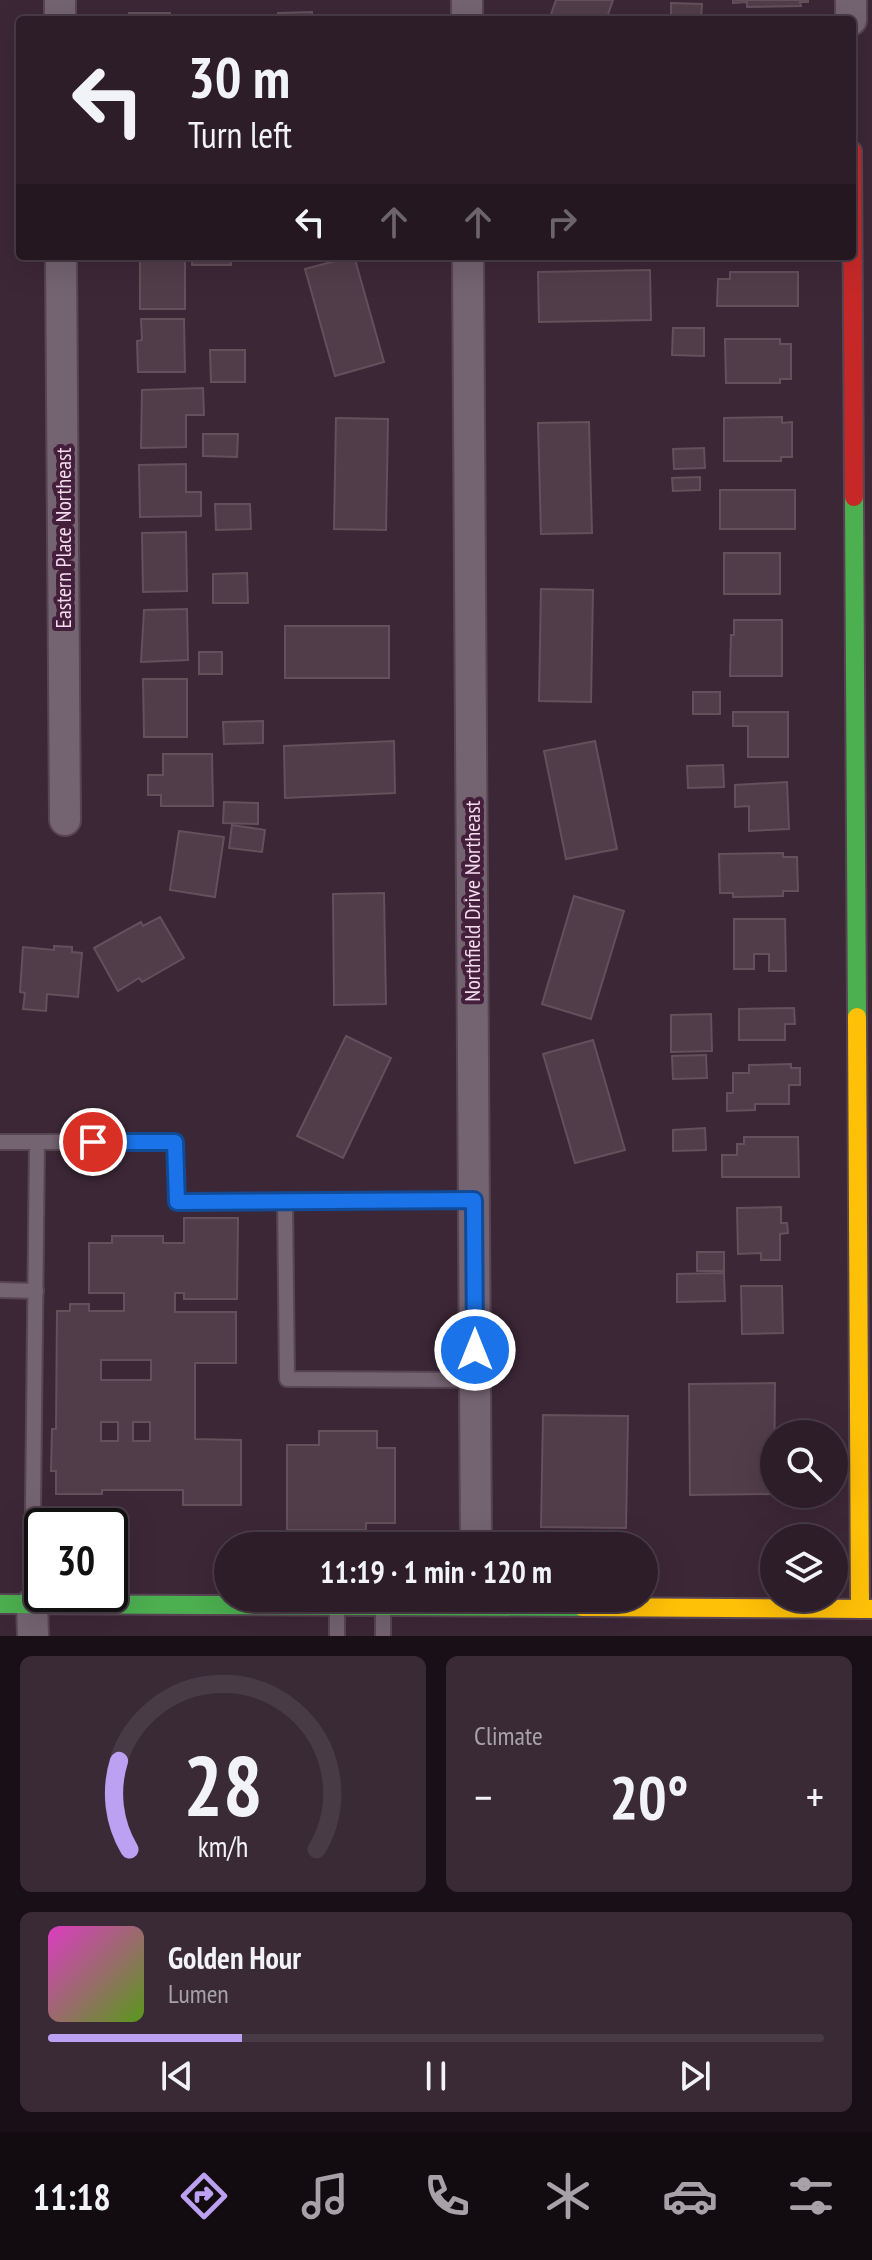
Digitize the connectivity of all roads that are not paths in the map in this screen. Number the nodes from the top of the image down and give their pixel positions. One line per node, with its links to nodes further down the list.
1 (61, 260): 4 (street, Eastern Place Northeast)
2 (468, 260): 7 (street, Northfield Drive Northeast)
3 (853, 260): 18 (street)
4 (65, 820)
5 (0, 1142): 6 (lane)
6 (37, 1142): 8 (lane); 10 (lane)
7 (474, 1200): 8 (lane); 11 (street, Northfield Drive Northeast)
8 (285, 1201): 11 (lane)
9 (0, 1290): 10 (lane)
10 (36, 1291): 12 (lane)
11 (475, 1380): 13 (street, Northfield Drive Northeast)
12 (33, 1508)
13 (476, 1532)
14 (0, 1604): 15 (street)
15 (24, 1604)
16 (128, 1605): 17 (street)
17 (214, 1605)
18 (866, 1609): 23 (street)
19 (32, 1612): 24 (street)
20 (337, 1612): 25 (lane)
21 (383, 1612): 26 (lane)
22 (543, 1612): 23 (street)
23 (610, 1622)
24 (33, 1636)
25 (337, 1636)
26 (383, 1636)

